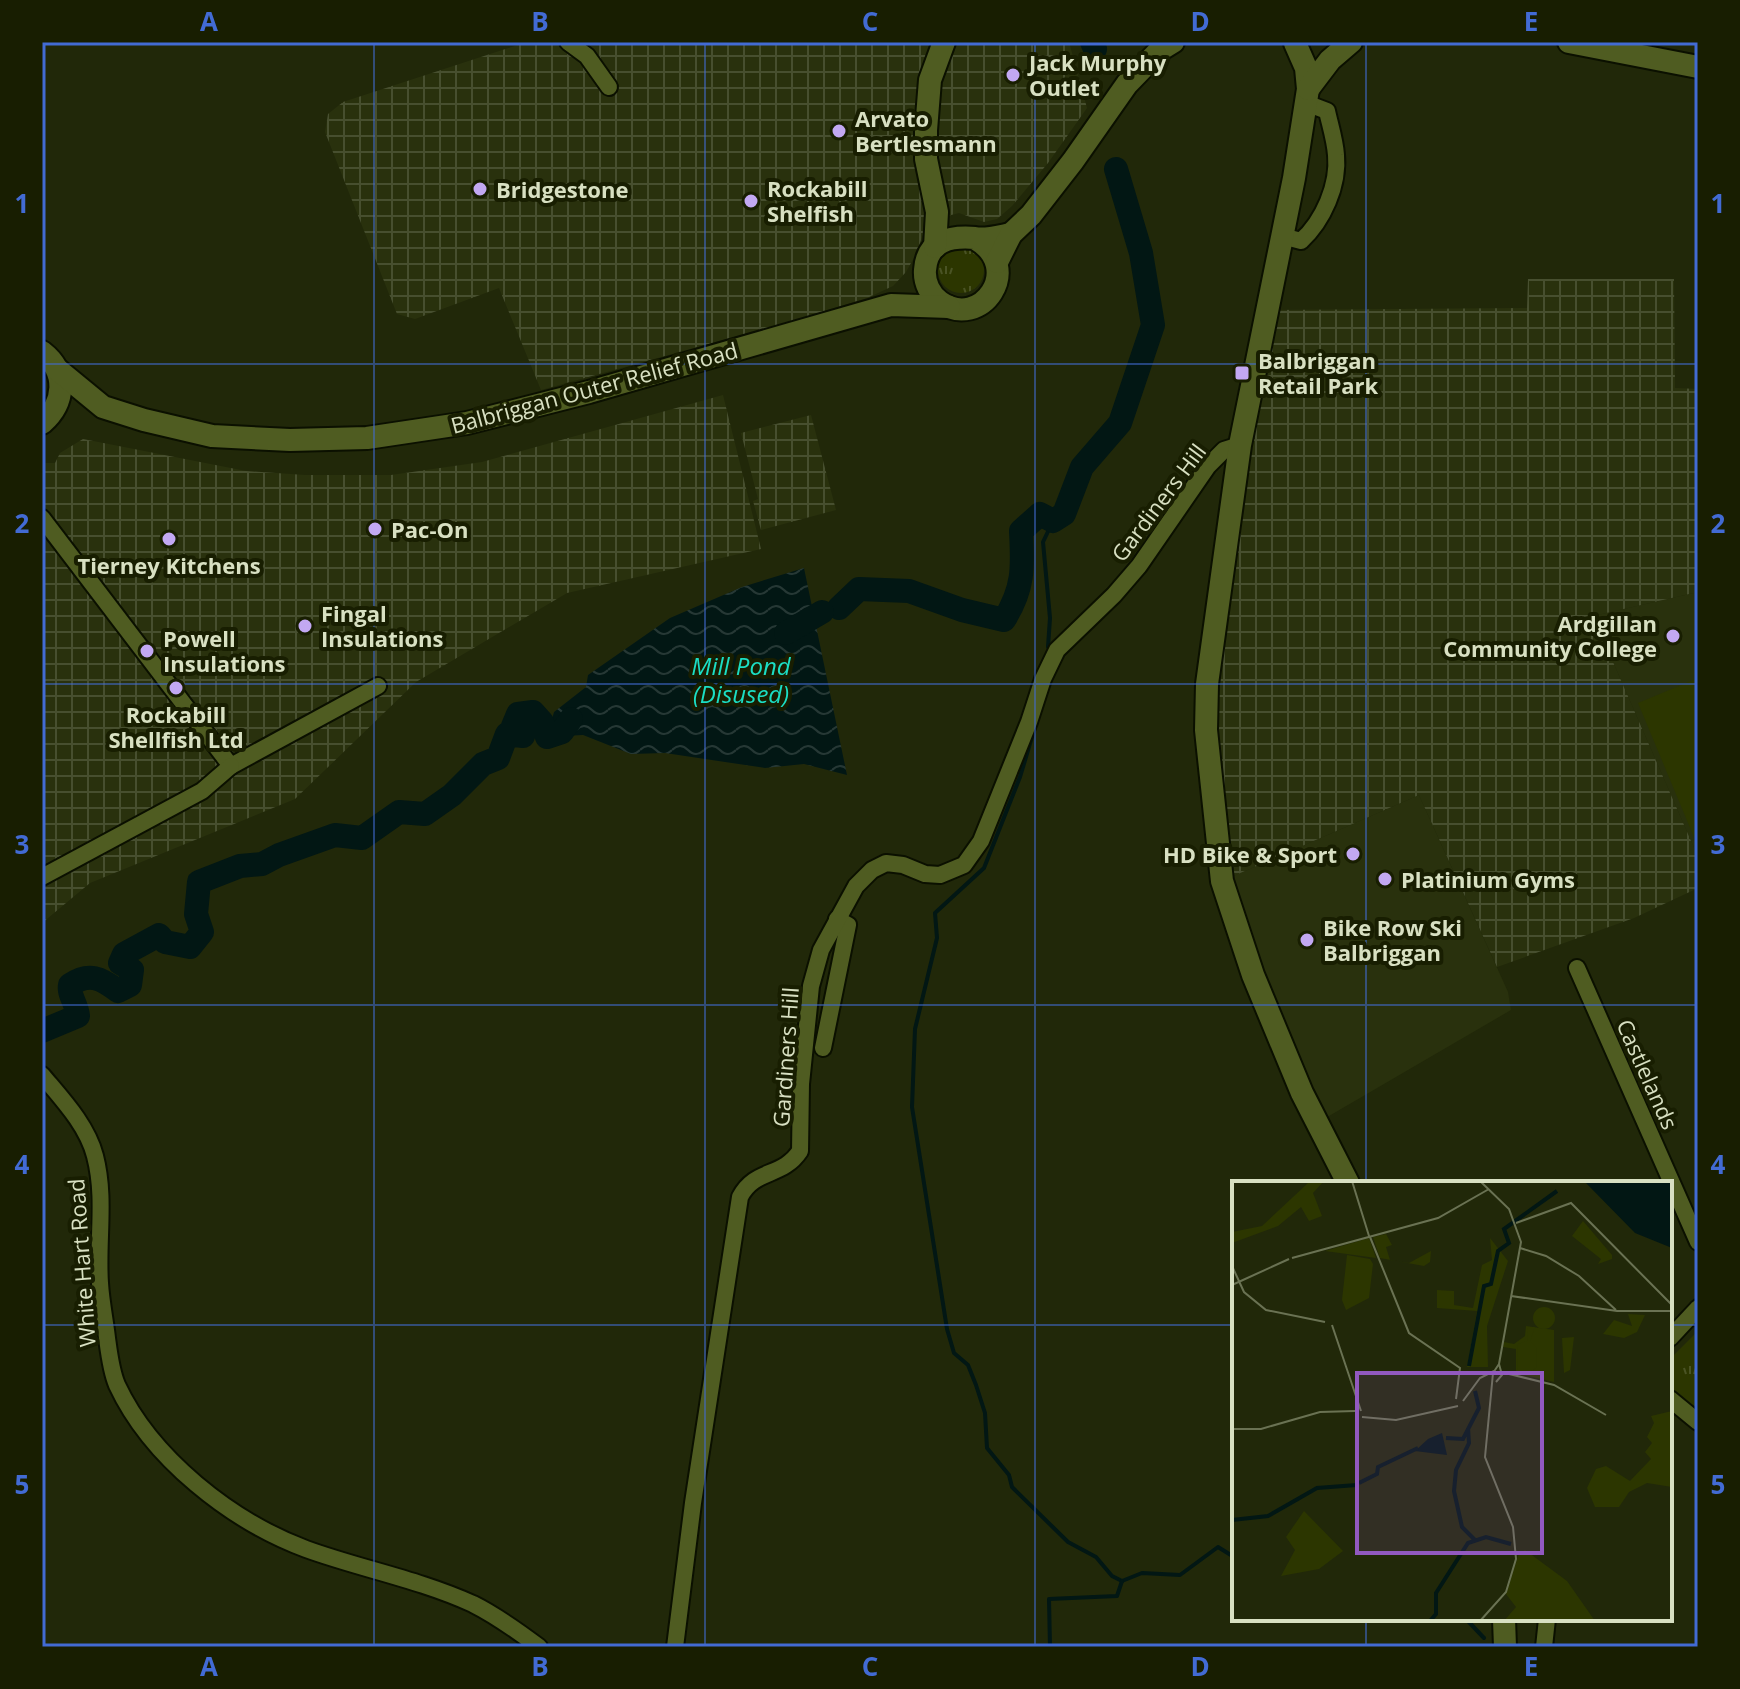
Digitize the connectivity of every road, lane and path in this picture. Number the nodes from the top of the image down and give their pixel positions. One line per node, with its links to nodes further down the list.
1 (568, 42): 8 (street)
2 (944, 42): 10 (street)
3 (1173, 42): 11 (street)
4 (1294, 42): 6 (street); 9 (street)
5 (1569, 42): 7 (street)
6 (1347, 45): 9 (street)
7 (1698, 67)
8 (609, 87)
9 (1307, 96): 12 (street); 12 (street)
10 (937, 212): 13 (street); 14 (street)
11 (1011, 234): 13 (street); 15 (street)
12 (1282, 236): 22 (street)
13 (971, 237): 14 (street); 15 (street)
14 (935, 247): 16 (street)
15 (997, 262): 18 (street)
16 (925, 269): 17 (street); 18 (street)
17 (891, 305): 18 (street, Balbriggan Outer Relief Road); 20 (street, Balbriggan Outer Relief Road)
18 (949, 307)
19 (47, 356): 20 (street, Balbriggan Outer Relief Road); 21 (street)
20 (103, 407): 21 (street, Balbriggan Outer Relief Road)
21 (48, 417)
22 (1240, 445): 27 (street, Gardiners Hill); 31 (street)
23 (42, 518): 25 (street)
24 (378, 686): 25 (street)
25 (231, 766): 26 (street)
26 (42, 877)
27 (837, 919): 29 (street); 42 (street, Gardiners Hill)
28 (1577, 968): 32 (street, Castlelands)
29 (823, 1048)
30 (42, 1075): 41 (street, White Hart Road)
31 (1347, 1181)
32 (1671, 1181)
33 (1672, 1183): 34 (street, Castlelands)
34 (1698, 1242)
35 (1698, 1308): 36 (street)
36 (1672, 1336)
37 (1672, 1401): 38 (street)
38 (1698, 1422)
39 (1504, 1621): 43 (street)
40 (1547, 1621): 44 (street)
41 (539, 1647)
42 (675, 1647)
43 (1505, 1647)
44 (1544, 1647)

